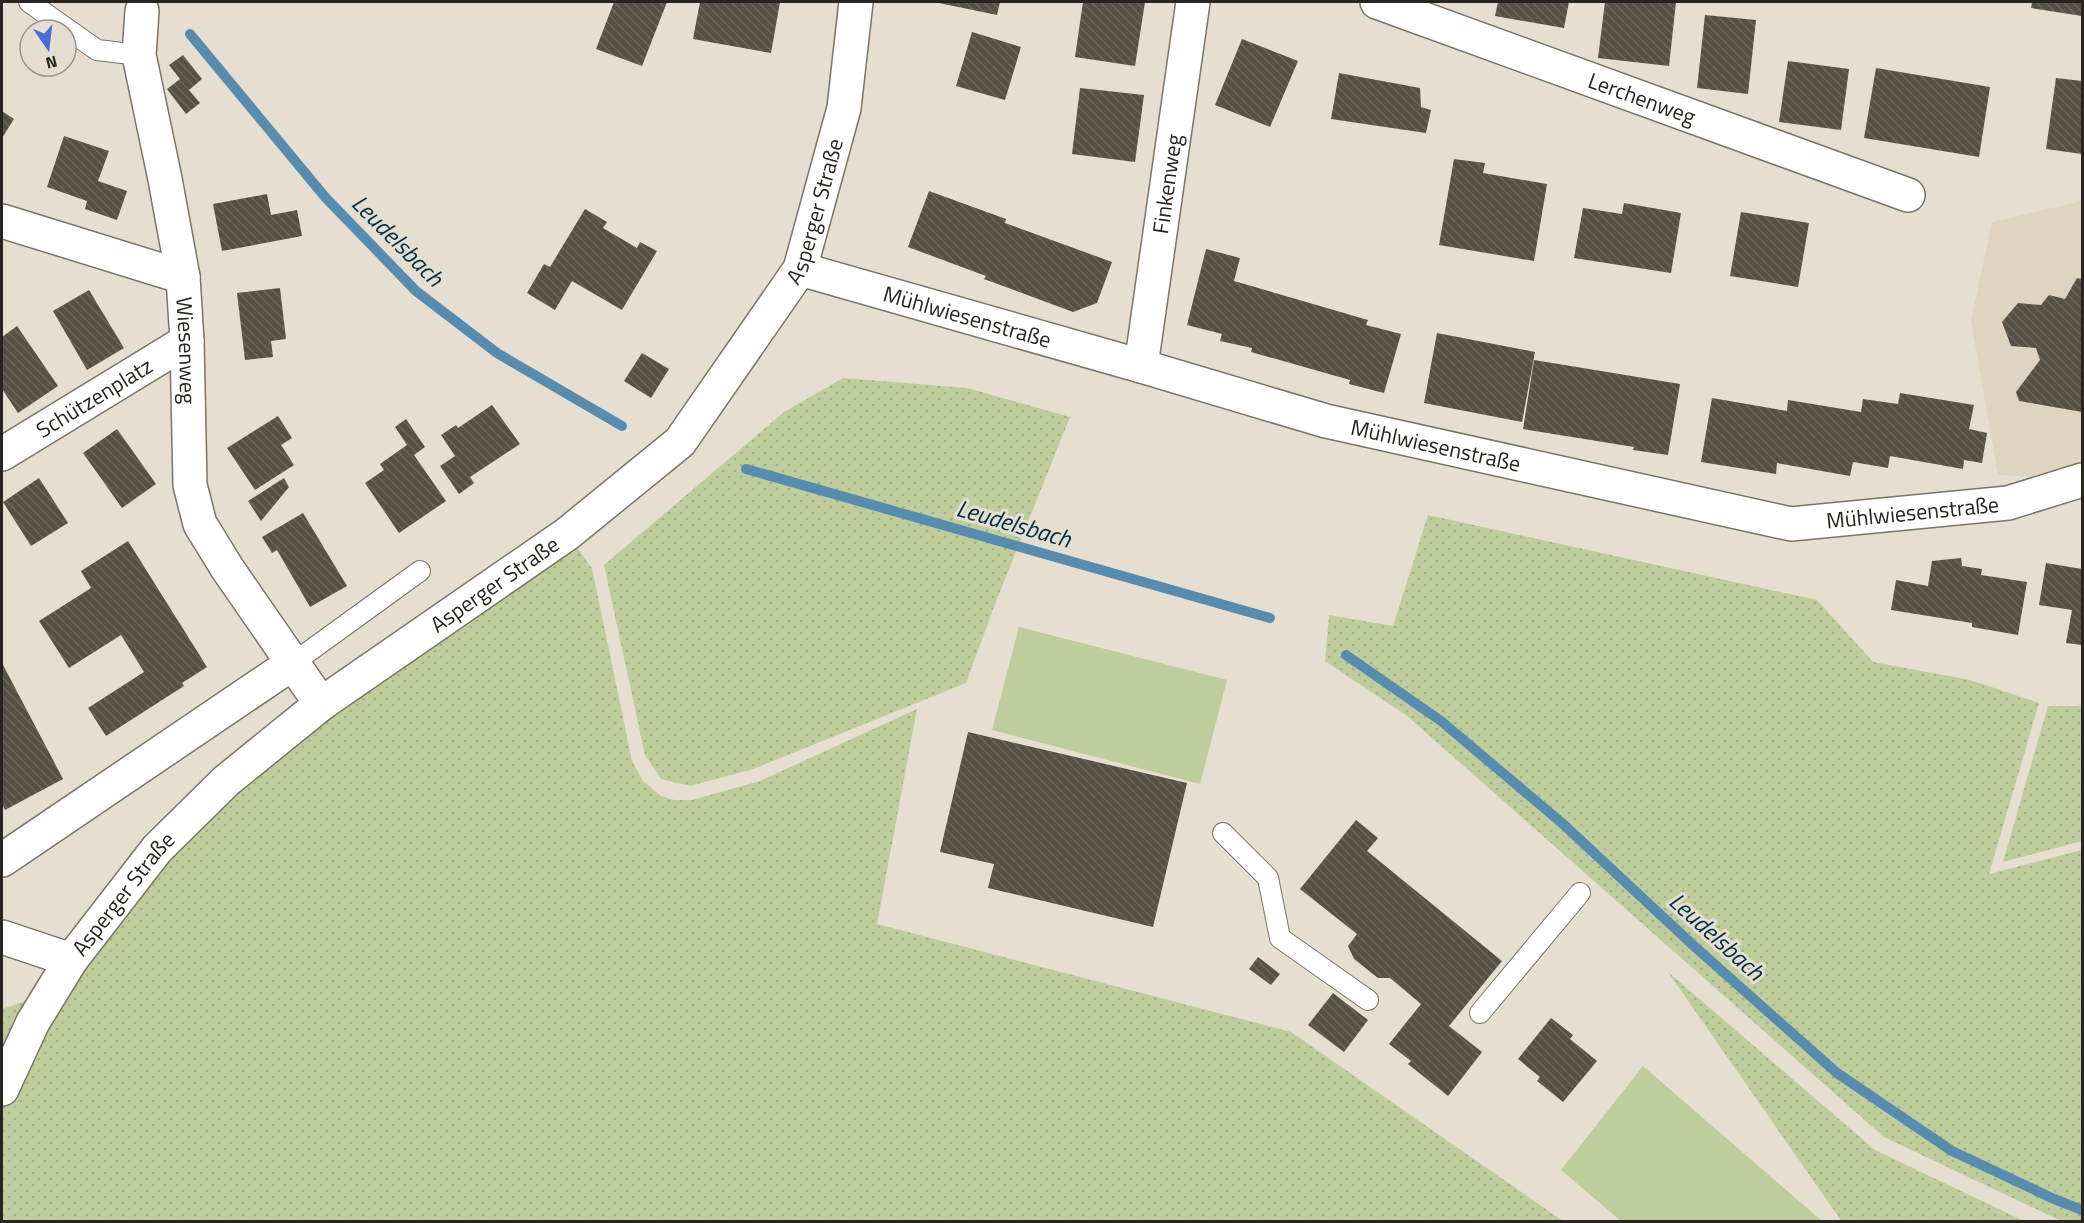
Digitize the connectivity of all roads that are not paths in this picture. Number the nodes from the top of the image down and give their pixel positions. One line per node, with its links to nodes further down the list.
1 (29, 2): 6 (lane)
2 (856, 2): 9 (street, Asperger Straße)
3 (1193, 2): 12 (street, Finkenweg)
4 (1377, 2): 7 (street, Lerchenweg)
5 (142, 11): 6 (street, Wiesenweg)
6 (139, 56): 10 (street, Wiesenweg)
7 (1908, 195)
8 (2, 221): 10 (street)
9 (800, 269): 12 (street, Mühlwiesenstraße); 17 (street, Asperger Straße)
10 (183, 277): 11 (street, Wiesenweg)
11 (187, 341): 13 (street, Schützenplatz); 16 (street, Wiesenweg)
12 (1141, 366): 14 (street, Mühlwiesenstraße)
13 (2, 454)
14 (2082, 480)
15 (420, 571): 16 (lane)
16 (293, 663): 17 (street, Wiesenweg); 19 (street)
17 (321, 704): 22 (street, Asperger Straße)
18 (1223, 833): 23 (lane)
19 (2, 860)
20 (1580, 893): 24 (lane)
21 (2, 937): 22 (street)
22 (71, 960): 25 (street, Asperger Straße)
23 (1368, 1000)
24 (1480, 1013)
25 (2, 1089)

